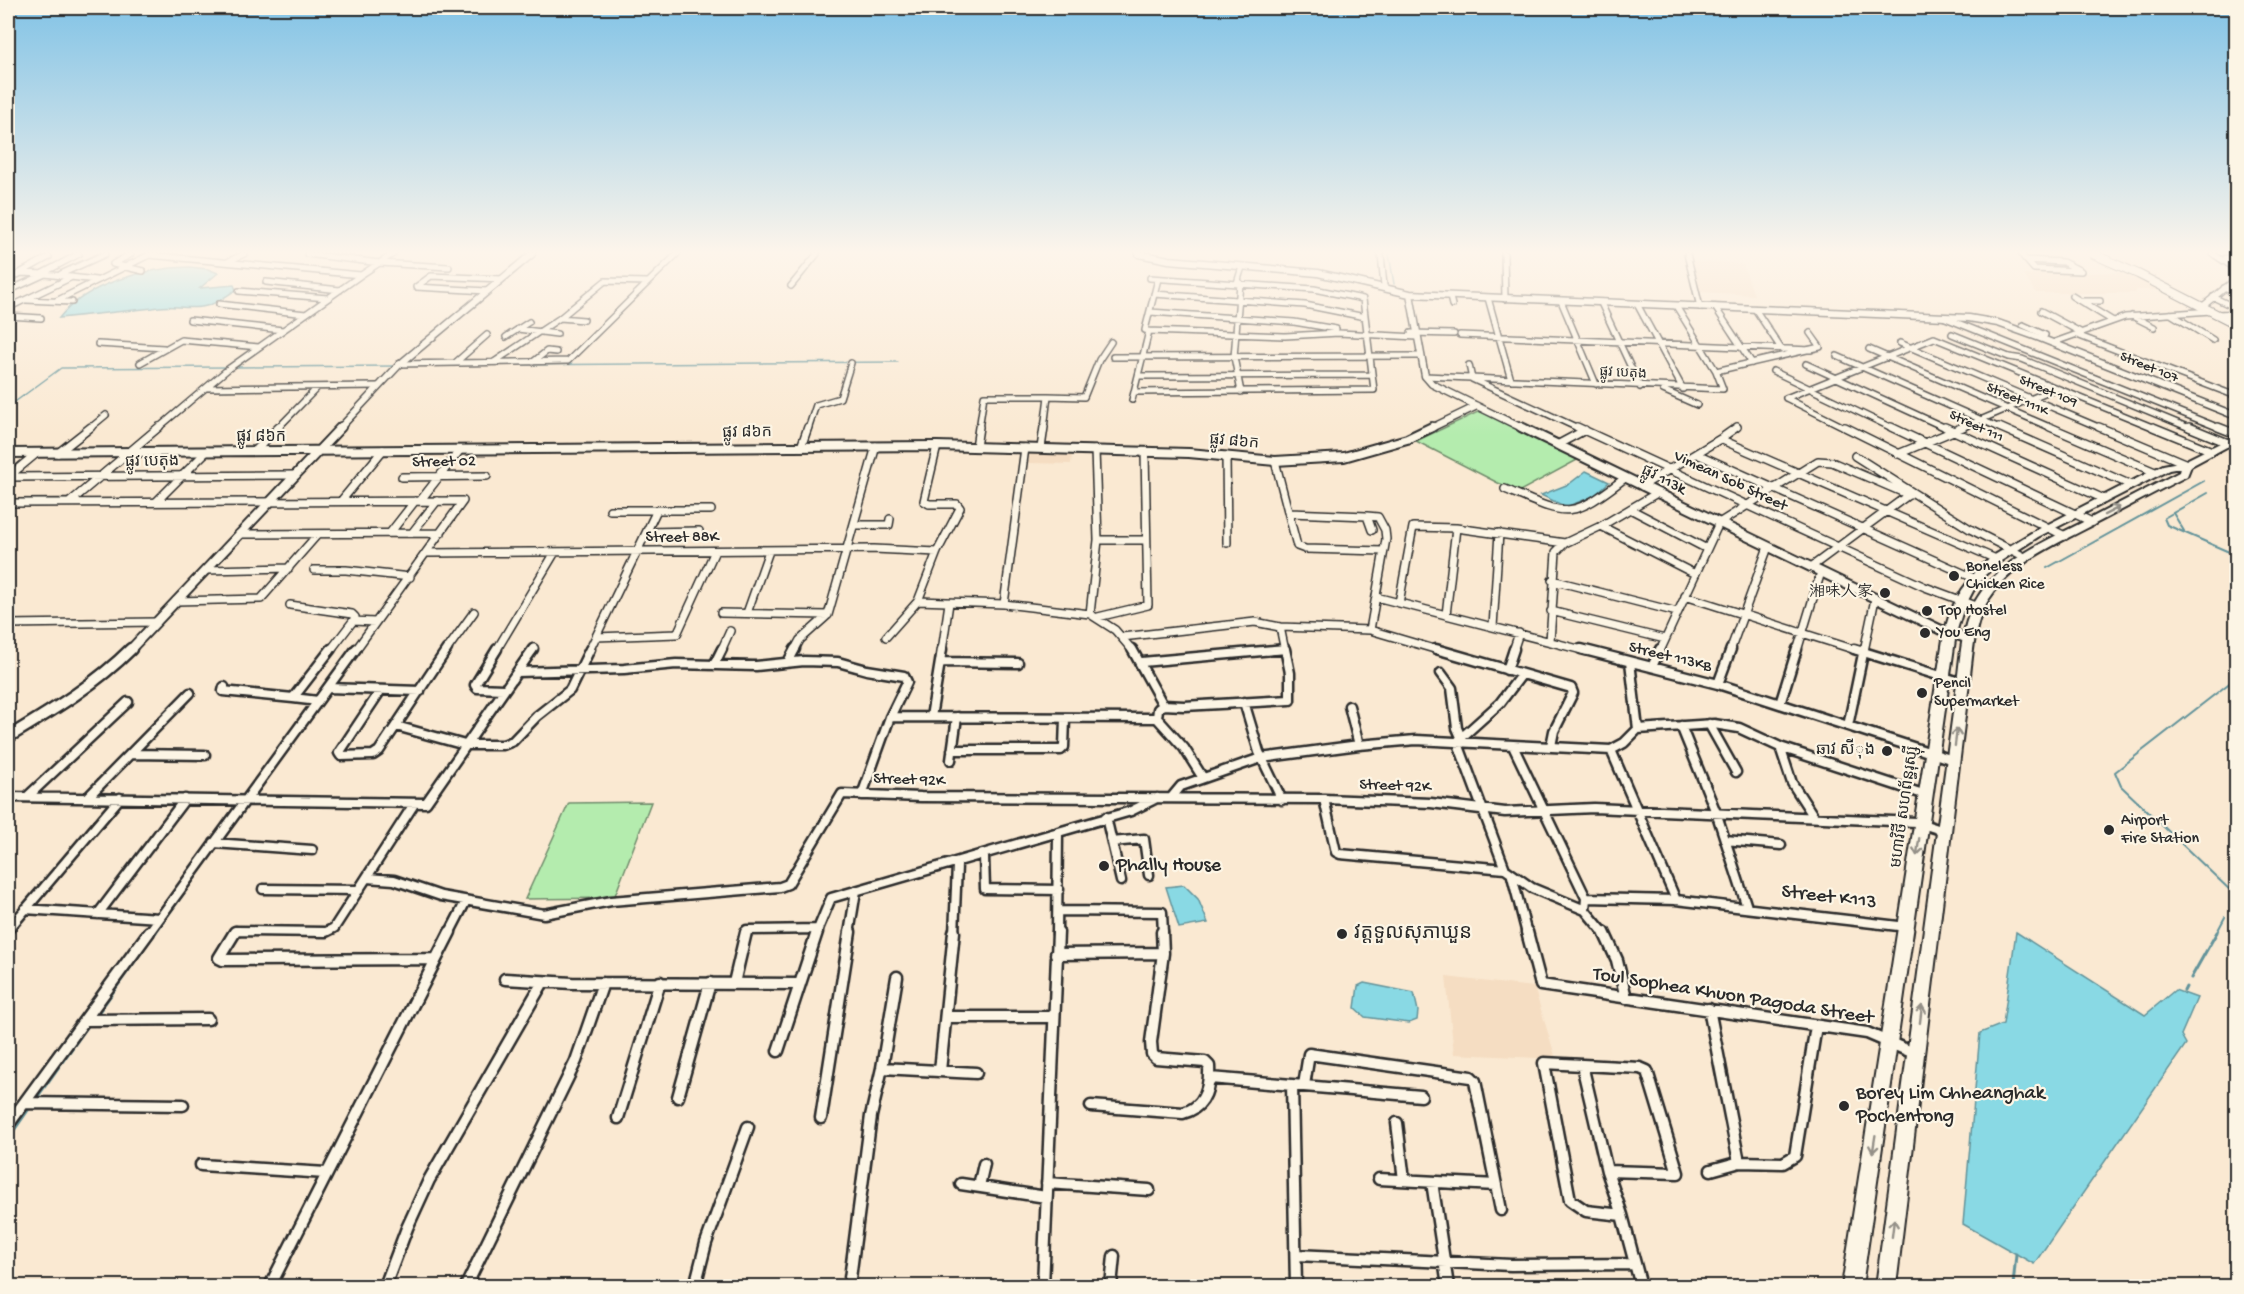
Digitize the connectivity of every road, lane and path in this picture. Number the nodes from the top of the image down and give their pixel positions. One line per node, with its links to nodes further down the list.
1 (306, 314): 37 (street)
2 (459, 314): 84 (street)
3 (564, 314): 28 (street)
4 (615, 314): 77 (street)
5 (1149, 314): 40 (street)
6 (1192, 314): 24 (street)
7 (1353, 314): 25 (street)
8 (1413, 314): 48 (street)
9 (1493, 314): 49 (street)
10 (1567, 314): 52 (street)
11 (1606, 314): 54 (street)
12 (1643, 314): 56 (street)
13 (1681, 314): 60 (street)
14 (1720, 314): 61 (street)
15 (1759, 314): 65 (street)
16 (1880, 314): 26 (street, Street 107)
17 (2047, 314): 46 (street)
18 (2103, 314): 31 (street)
19 (2152, 314): 23 (street)
20 (2172, 314): 53 (street)
21 (2220, 314): 33 (main road)
22 (8, 315): 27 (street)
23 (2132, 316): 31 (street); 35 (street)
24 (1237, 317): 38 (street); 47 (street)
25 (1365, 317): 41 (street)
26 (1941, 317): 51 (street, Street 107); 121 (street)
27 (41, 318)
28 (560, 318): 30 (street); 39 (street)
29 (190, 320): 37 (street)
30 (584, 320)
31 (2114, 321): 46 (street)
32 (529, 322): 36 (street)
33 (2236, 324)
34 (2023, 325): 51 (street)
35 (2154, 327)
36 (518, 329): 39 (street); 50 (street)
37 (283, 330): 62 (street)
38 (1322, 330): 41 (street); 47 (street)
39 (539, 332): 44 (street); 80 (street)
40 (1149, 332): 47 (street); 73 (street)
41 (1366, 332): 48 (street); 69 (street)
42 (1810, 333): 67 (street)
43 (487, 334): 79 (street)
44 (557, 334)
45 (1952, 334): 121 (street)
46 (2080, 334): 58 (street); 108 (street)
47 (1235, 335): 74 (street)
48 (1417, 335): 49 (street); 76 (street)
49 (1499, 336): 52 (street); 95 (street)
50 (506, 337)
51 (2040, 338): 58 (street, Street 107)
52 (1579, 340): 54 (street); 96 (street)
53 (2213, 340)
54 (1619, 341): 56 (street); 99 (street)
55 (1111, 342): 107 (street)
56 (1658, 343): 60 (street); 102 (street)
57 (1900, 343): 63 (street, Street 109)
58 (2052, 343): 115 (street, Street 107)
59 (98, 344): 64 (street)
60 (1698, 345): 61 (street); 88 (street)
61 (1740, 346): 65 (street); 82 (street)
62 (259, 347): 64 (street); 101 (street)
63 (1910, 347): 75 (street); 104 (street); 109 (street, Street 109)
64 (164, 348): 78 (street)
65 (1781, 348): 67 (street); 70 (street)
66 (1869, 349): 75 (street, Street 111K)
67 (1811, 350): 70 (street)
68 (556, 352): 77 (street)
69 (1369, 356): 74 (street); 76 (street); 89 (street)
70 (1787, 356): 82 (street)
71 (1837, 356): 86 (street)
72 (1113, 357): 73 (street)
73 (1143, 357): 74 (street); 90 (street)
74 (1234, 357): 91 (street)
75 (1887, 357): 86 (street); 113 (street, Street 111K)
76 (1421, 358): 92 (street)
77 (533, 362): 80 (street)
78 (140, 363)
79 (455, 363): 80 (street); 84 (street)
80 (493, 363)
81 (851, 363): 126 (street)
82 (1752, 363): 88 (street)
83 (1806, 364): 93 (street, Street 111)
84 (398, 365): 97 (street)
85 (1469, 365): 94 (street)
86 (1862, 367): 93 (street); 116 (street)
87 (1773, 370): 103 (street)
88 (1716, 371): 102 (street, ផ្លូវ បេតុង)
89 (1371, 375): 91 (street); 106 (street)
90 (1138, 376): 91 (street); 105 (street)
91 (1237, 376): 106 (street)
92 (1425, 376): 94 (street, ផ្លូវ បេតុង); 112 (street, ផ្លូវ 113k)
93 (1836, 378): 103 (street); 118 (street, Street 111)
94 (1472, 379): 95 (street, ផ្លូវ បេតុង); 119 (street, Vimean Sob Street)
95 (1511, 380): 96 (street, ផ្លូវ បេតុង)
96 (1596, 384): 99 (street, ផ្លូវ បេតុង)
97 (378, 386): 98 (street); 134 (street)
98 (318, 387): 101 (street); 133 (street)
99 (1640, 387): 100 (street, ផ្លូវ បេតុង)
100 (1657, 387): 102 (street, ផ្លូវ បេតុង); 111 (street)
101 (206, 388): 136 (street)
102 (1683, 388)
103 (1810, 388): 122 (street); 143 (street)
104 (2056, 388): 109 (street); 135 (street)
105 (1134, 392): 106 (street); 110 (street)
106 (1241, 392)
107 (1048, 396): 127 (street); 129 (street)
108 (2236, 396)
109 (2031, 398): 113 (street); 147 (street, Street 109)
110 (1132, 400)
111 (1697, 405)
112 (1476, 406): 123 (street, ផ្លូវ 113k); 146 (street, ផ្លូវ ៨៦ក)
113 (2005, 408): 116 (street); 149 (street, Street 111K)
114 (106, 415): 141 (street)
115 (2236, 416)
116 (1980, 418): 118 (street); 159 (street)
117 (1737, 427): 120 (street)
118 (1953, 429): 122 (street); 165 (street, Street 111)
119 (1585, 430): 123 (street); 148 (street, Vimean Sob Street)
120 (1720, 439): 142 (street); 150 (street)
121 (2234, 440): 135 (highway, មហាវិថី សហព័ន្ធរុស្ស៊ី)
122 (1925, 443): 143 (street); 180 (street)
123 (1557, 445): 158 (street, ផ្លូវ 113k)
124 (876, 446): 125 (street, ផ្លូវ ៨៦ក); 126 (street, ផ្លូវ ៨៦ក); 185 (street)
125 (936, 446): 127 (street, ផ្លូវ ៨៦ក); 213 (street)
126 (801, 447): 131 (street, ផ្លូវ ៨៦ក)
127 (976, 447): 128 (street, ផ្លូវ ៨៦ក)
128 (1025, 448): 129 (street, ផ្លូវ ៨៦ក); 235 (street)
129 (1041, 448): 132 (street, ផ្លូវ ៨៦ក)
130 (383, 450): 131 (street, ផ្លូវ ៨៦ក); 134 (street, ផ្លូវ ៨៦ក); 166 (street)
131 (460, 450): 157 (street)
132 (1095, 450): 138 (street, ផ្លូវ ៨៦ក); 200 (street)
133 (255, 451): 134 (street, ផ្លូវ ៨៦ក); 137 (street, ផ្លូវ ៨៦ក)
134 (317, 451): 151 (street)
135 (2212, 451): 147 (highway, មហាវិថី សហព័ន្ធរុស្ស៊ី)
136 (127, 452): 137 (street, ផ្លូវ ៨៦ក); 141 (street, ផ្លូវ ៨៦ក); 155 (street)
137 (207, 452): 152 (street)
138 (1144, 452): 144 (street, ផ្លូវ ៨៦ក); 201 (street)
139 (8, 453): 140 (street, ផ្លូវ ៨៦ក)
140 (37, 453): 141 (street, ផ្លូវ ៨៦ក); 154 (street)
141 (58, 453)
142 (1697, 454): 148 (street); 162 (street)
143 (1898, 454): 188 (street)
144 (1226, 456): 146 (street, ផ្លូវ ៨៦ក); 202 (street)
145 (1855, 456): 163 (street)
146 (1275, 461): 179 (street)
147 (2187, 464): 149 (highway, មហាវិថី សហព័ន្ធរុស្ស៊ី); 183 (highway, មហាវិថី សហព័ន្ធរុស្ស៊ី, one-way to 147)
148 (1672, 470): 160 (street); 173 (street, Vimean Sob Street)
149 (2155, 472): 159 (highway, មហាវិថី សហព័ន្ធរុស្ស៊ី)
150 (1799, 473): 162 (street); 163 (street); 178 (street)
151 (296, 475): 152 (street, ផ្លូវ បេតុង); 171 (street)
152 (182, 476): 155 (street, ផ្លូវ បេតុង); 170 (street)
153 (487, 476): 157 (street, Street 02)
154 (8, 477): 155 (street, ផ្លូវ បេតុង)
155 (98, 477): 169 (street)
156 (402, 477): 157 (street, Street 02)
157 (439, 477): 167 (street)
158 (1626, 478): 160 (street, ផ្លូវ 113k); 161 (street)
159 (2131, 485): 165 (highway, មហាវិថី សហព័ន្ធរុស្ស៊ី)
160 (1642, 486): 164 (street, ផ្លូវ 113k)
161 (1505, 489)
162 (1774, 489): 173 (street); 189 (street)
163 (1911, 493): 178 (street); 208 (street)
164 (1658, 494): 174 (street); 184 (street, ផ្លូវ 113k)
165 (2104, 499): 180 (highway, មហាវិថី សហព័ន្ធរុស្ស៊ី)
166 (341, 501): 167 (street); 171 (street)
167 (418, 501): 168 (street); 193 (street)
168 (437, 501): 194 (street); 195 (street)
169 (69, 502): 170 (street); 172 (street)
170 (156, 502): 171 (street)
171 (270, 502): 197 (street)
172 (8, 503)
173 (1750, 505): 184 (street); 204 (street, Vimean Sob Street)
174 (1630, 509): 186 (street); 207 (street)
175 (610, 510): 176 (street)
176 (657, 510): 177 (street); 192 (street)
177 (711, 510)
178 (1887, 511): 189 (street); 217 (street)
179 (1290, 513): 181 (street); 212 (street)
180 (2076, 514): 183 (street); 188 (highway, មហាវិថី សហព័ន្ធរុស្ស៊ី)
181 (1366, 516): 190 (street); 212 (street)
182 (890, 519): 185 (street)
183 (2092, 522): 199 (highway, មហាវិថី សហព័ន្ធរុស្ស៊ី)
184 (1719, 523): 205 (street, ផ្លូវ 113k); 207 (street)
185 (854, 525): 206 (street)
186 (1601, 526): 203 (street); 223 (street)
187 (1456, 528): 196 (street); 234 (street); 245 (street)
188 (2048, 528): 199 (street); 208 (highway, មហាវិថី សហព័ន្ធរុស្ស៊ី)
189 (1863, 529): 204 (street); 225 (street)
190 (1372, 530)
191 (699, 531): 192 (street)
192 (647, 532): 209 (street)
193 (390, 533): 194 (street); 198 (street)
194 (412, 533): 195 (street)
195 (441, 533): 214 (street)
196 (1498, 533): 203 (street); 252 (street)
197 (239, 534): 198 (street); 220 (street)
198 (318, 534): 219 (street)
199 (2065, 536): 216 (highway, មហាវិថី សហព័ន្ធរុស្ស៊ី)
200 (1098, 540): 201 (street); 244 (street)
201 (1146, 540): 244 (street)
202 (1227, 543)
203 (1565, 543): 226 (street)
204 (1838, 546): 218 (street); 230 (street, Vimean Sob Street)
205 (1768, 547): 218 (street, ផ្លូវ 113k); 246 (street)
206 (847, 549): 211 (street, Street 88K); 213 (street, Street 88K); 243 (street)
207 (1707, 549): 223 (street)
208 (2009, 549): 216 (street); 217 (highway, មហាវិថី សហព័ន្ធរុស្ស៊ី)
209 (638, 551): 210 (street, Street 88K); 215 (street, Street 88K); 258 (street)
210 (715, 551): 211 (street, Street 88K); 258 (street)
211 (769, 551): 242 (street)
212 (1384, 551): 228 (street)
213 (937, 552): 232 (street)
214 (427, 553): 215 (street, Street 88K); 224 (street)
215 (554, 554): 284 (street)
216 (2025, 557): 237 (highway, មហាវិថី សហព័ន្ធរុស្ស៊ី)
217 (1996, 559): 225 (highway, មហាវិថី សហព័ន្ធរុស្ស៊ី)
218 (1811, 567): 222 (street, ផ្លូវ 113k)
219 (289, 568): 220 (street); 231 (street)
220 (206, 570): 231 (street)
221 (314, 570): 224 (street)
222 (1821, 572): 229 (street, ផ្លូវ 113k); 256 (street)
223 (1695, 574): 227 (street)
224 (410, 577): 249 (street)
225 (1976, 579): 230 (highway, មហាវិថី សហព័ន្ធរុស្ស៊ី)
226 (1552, 580): 238 (street); 240 (street)
227 (1685, 596): 240 (street); 246 (street)
228 (1376, 597): 234 (street, Street 113KB); 253 (street)
229 (1875, 598): 257 (street, ផ្លូវ 113k); 266 (street)
230 (1960, 600): 237 (street, Vimean Sob Street); 257 (highway, មហាវិថី សហព័ន្ធរុស្ស៊ី)
231 (176, 601): 248 (street)
232 (918, 601): 233 (street); 259 (street)
233 (949, 603): 235 (street); 268 (street)
234 (1399, 603): 245 (street, Street 113KB)
235 (1004, 604): 244 (street)
236 (290, 605): 247 (street)
237 (1979, 607): 262 (highway, មហាវិថី សហព័ន្ធរុស្ស៊ី)
238 (1551, 611): 261 (street); 263 (street)
239 (474, 612): 286 (street)
240 (1677, 612): 261 (street)
241 (721, 613): 242 (street)
242 (747, 613): 243 (street)
243 (828, 615): 267 (street)
244 (1094, 615): 260 (street)
245 (1446, 615): 252 (street, Street 113KB)
246 (1745, 615): 256 (street); 281 (street)
247 (353, 621): 249 (street); 288 (street)
248 (156, 622): 250 (street); 305 (street)
249 (375, 622): 283 (street)
250 (8, 624)
251 (1280, 627): 253 (street); 260 (street); 265 (street)
252 (1493, 627): 255 (street, Street 113KB)
253 (1370, 630): 274 (street)
254 (730, 631): 272 (street)
255 (1519, 633): 263 (street, Street 113KB); 274 (street)
256 (1804, 633): 266 (street); 292 (street)
257 (1950, 633): 262 (street, ផ្លូវ 113k); 279 (highway, មហាវិថី សហព័ន្ធរុស្ស៊ី)
258 (596, 637): 275 (street)
259 (886, 637)
260 (1122, 637): 269 (street)
261 (1665, 639): 273 (street)
262 (1969, 639): 280 (highway, មហាវិថី សហព័ន្ធរុស្ស៊ី)
263 (1550, 641): 270 (street, Street 113KB)
264 (534, 648): 276 (street)
265 (1285, 649): 269 (street); 291 (street)
266 (1864, 652): 279 (street); 303 (street)
267 (788, 662): 272 (street); 295 (street)
268 (940, 662): 271 (street); 296 (street)
269 (1142, 662): 293 (street)
270 (1629, 662): 273 (street, Street 113KB); 304 (street)
271 (1018, 663)
272 (714, 664): 275 (street)
273 (1652, 667): 281 (street, Street 113KB)
274 (1507, 670): 278 (street)
275 (578, 671): 276 (street); 307 (street)
276 (517, 672): 284 (street)
277 (1441, 673): 306 (street)
278 (1522, 674): 306 (street); 310 (street)
279 (1943, 677): 280 (street); 314 (highway, មហាវិថី សហព័ន្ធរុស្ស៊ី)
280 (1963, 683): 319 (highway, មហាវិថី សហព័ន្ធរុស្ស៊ី, one-way to 280)
281 (1718, 684): 292 (street, Street 113KB)
282 (224, 687): 288 (street)
283 (328, 688): 285 (street); 289 (street)
284 (503, 689): 307 (street)
285 (381, 690): 286 (street); 301 (street)
286 (420, 691): 301 (street)
287 (190, 693): 315 (street)
288 (293, 698): 289 (street)
289 (318, 701): 332 (street)
290 (128, 702): 325 (street)
291 (1244, 702): 293 (street); 317 (street)
292 (1780, 704): 303 (street, Street 113KB)
293 (1163, 705): 299 (street)
294 (1349, 706): 308 (street)
295 (890, 717): 296 (street); 322 (street)
296 (931, 717): 297 (street)
297 (957, 717): 298 (street); 312 (street)
298 (1065, 718): 299 (street); 312 (street)
299 (1157, 718): 321 (street)
300 (1709, 724): 302 (street); 311 (street); 320 (street)
301 (396, 726): 307 (street)
302 (1681, 726): 304 (street); 338 (street)
303 (1848, 726): 314 (street, Street 113KB)
304 (1638, 729): 313 (street)
305 (8, 737)
306 (1459, 739): 308 (street); 309 (street); 335 (street)
307 (465, 745): 334 (street)
308 (1359, 745): 317 (street)
309 (1513, 746): 310 (street); 337 (street)
310 (1551, 746): 313 (street)
311 (1780, 747): 323 (street); 340 (street)
312 (952, 750): 318 (street)
313 (1611, 750): 336 (street)
314 (1932, 753): 319 (street, Street 113KB); 323 (highway, មហាវិថី សហព័ន្ធរុស្ស៊ី)
315 (131, 754): 316 (street); 326 (street)
316 (205, 755)
317 (1261, 758): 321 (street); 333 (street)
318 (951, 759)
319 (1953, 760): 342 (highway, មហាវិថី សហព័ន្ធរុស្ស៊ី)
320 (1736, 772)
321 (1203, 778): 329 (street)
322 (862, 795): 328 (street, Street 92K); 361 (street, Street 92K)
323 (1926, 795): 341 (highway, មហាវិថី សហព័ន្ធរុស្ស៊ី)
324 (8, 797): 325 (street)
325 (27, 797): 326 (street)
326 (87, 798): 327 (street)
327 (120, 798): 330 (street); 363 (street)
328 (1158, 798): 329 (street, Street 92K); 339 (street)
329 (1171, 798): 333 (street, Street 92K)
330 (185, 799): 332 (street); 366 (street)
331 (1324, 799): 333 (street, Street 92K); 335 (street, Street 92K); 351 (street)
332 (245, 800): 334 (street); 346 (street)
333 (1282, 800)
334 (414, 804): 353 (street)
335 (1481, 809): 337 (street, Street 92K); 351 (street)
336 (1637, 810): 337 (street, Street 92K); 338 (street, Street 92K); 360 (street)
337 (1546, 811): 359 (street)
338 (1717, 815): 340 (street, Street 92K); 344 (street)
339 (1106, 817): 343 (street); 345 (street)
340 (1814, 817): 341 (street, Street 92K)
341 (1922, 824): 342 (street, Street 92K); 368 (highway, មហាវិថី សហព័ន្ធរុស្ស៊ី, one-way to 368)
342 (1944, 831): 391 (highway, មហាវិថី សហព័ន្ធរុស្ស៊ី, one-way to 342)
343 (1058, 832): 349 (street); 357 (street)
344 (1725, 840): 347 (street); 362 (street)
345 (1112, 842): 352 (street); 354 (street)
346 (218, 844): 348 (street); 367 (street)
347 (1781, 845)
348 (312, 850)
349 (984, 856): 350 (street); 357 (street)
350 (957, 865): 358 (street); 384 (street)
351 (1508, 873): 364 (street); 382 (street, Toul Sophea Khuon Pagoda Street)
352 (1149, 875)
353 (367, 878): 356 (street); 361 (street)
354 (1121, 881)
355 (263, 889): 356 (street)
356 (359, 890): 373 (street)
357 (1059, 890): 365 (street)
358 (856, 891): 369 (street); 404 (street)
359 (1586, 898): 360 (street, Street K113); 364 (street)
360 (1676, 900): 362 (street, Street K113)
361 (466, 901): 373 (street)
362 (1747, 907): 368 (street, Street K113)
363 (26, 909): 366 (street); 370 (street)
364 (1585, 910): 382 (street)
365 (1059, 911): 371 (street); 372 (street)
366 (98, 914): 367 (street)
367 (159, 918): 387 (street)
368 (1907, 927): 389 (highway, មហាវិថី សហព័ន្ធរុស្ស៊ី)
369 (818, 929): 380 (street); 381 (street)
370 (8, 930)
371 (1163, 953): 372 (street); 396 (street)
372 (1056, 954): 385 (street)
373 (436, 959): 413 (street)
374 (897, 977): 393 (street)
375 (505, 979): 376 (street)
376 (543, 982): 378 (street); 430 (street)
377 (660, 982): 378 (street); 379 (street); 403 (street)
378 (603, 983): 431 (street)
379 (710, 983): 380 (street); 399 (street)
380 (734, 983): 381 (street)
381 (799, 984): 390 (street)
382 (1626, 998): 383 (street, Toul Sophea Khuon Pagoda Street)
383 (1709, 1009): 388 (street, Toul Sophea Khuon Pagoda Street); 408 (street)
384 (949, 1017): 385 (street); 394 (street)
385 (1054, 1017): 417 (street)
386 (208, 1019): 387 (street)
387 (87, 1020): 400 (street)
388 (1816, 1026): 389 (street, Toul Sophea Khuon Pagoda Street); 408 (street)
389 (1890, 1042): 391 (street, Toul Sophea Khuon Pagoda Street); 439 (highway, មហាវិថី សហព័ន្ធរុស្ស៊ី, one-way to 439)
390 (778, 1051)
391 (1916, 1054): 440 (highway, មហាវិថី សហព័ន្ធរុស្ស៊ី, one-way to 391)
392 (1582, 1065): 412 (street); 412 (street); 424 (street)
393 (882, 1068): 394 (street); 433 (street)
394 (940, 1071): 395 (street)
395 (976, 1072)
396 (1210, 1078): 397 (street); 402 (street)
397 (1298, 1085): 398 (street); 419 (street); 425 (street)
398 (1421, 1096)
399 (678, 1097)
400 (32, 1103): 401 (street); 406 (street)
401 (183, 1105)
402 (1091, 1106)
403 (618, 1118)
404 (822, 1118)
405 (1396, 1123): 415 (street)
406 (8, 1125)
407 (748, 1127): 432 (street)
408 (1739, 1162): 411 (street)
409 (984, 1164): 420 (street)
410 (201, 1165): 413 (street)
411 (1711, 1170)
412 (1607, 1171): 424 (street)
413 (326, 1173): 429 (street)
414 (1379, 1179): 415 (street)
415 (1404, 1180): 416 (street)
416 (1432, 1182): 419 (street); 427 (street)
417 (1047, 1183): 421 (street); 422 (street)
418 (961, 1184): 420 (street)
419 (1496, 1185): 423 (street)
420 (979, 1186): 422 (street)
421 (1149, 1190)
422 (1046, 1197): 434 (street)
423 (1501, 1210)
424 (1622, 1215): 428 (street)
425 (1296, 1255): 427 (street); 436 (street)
426 (1114, 1256): 435 (street)
427 (1444, 1261): 428 (street); 437 (street)
428 (1635, 1264): 438 (street)
429 (270, 1287)
430 (385, 1287)
431 (466, 1287)
432 (695, 1287)
433 (849, 1287)
434 (1043, 1287)
435 (1111, 1287)
436 (1296, 1287)
437 (1448, 1287)
438 (1641, 1287)
439 (1852, 1287)
440 (1886, 1287)

